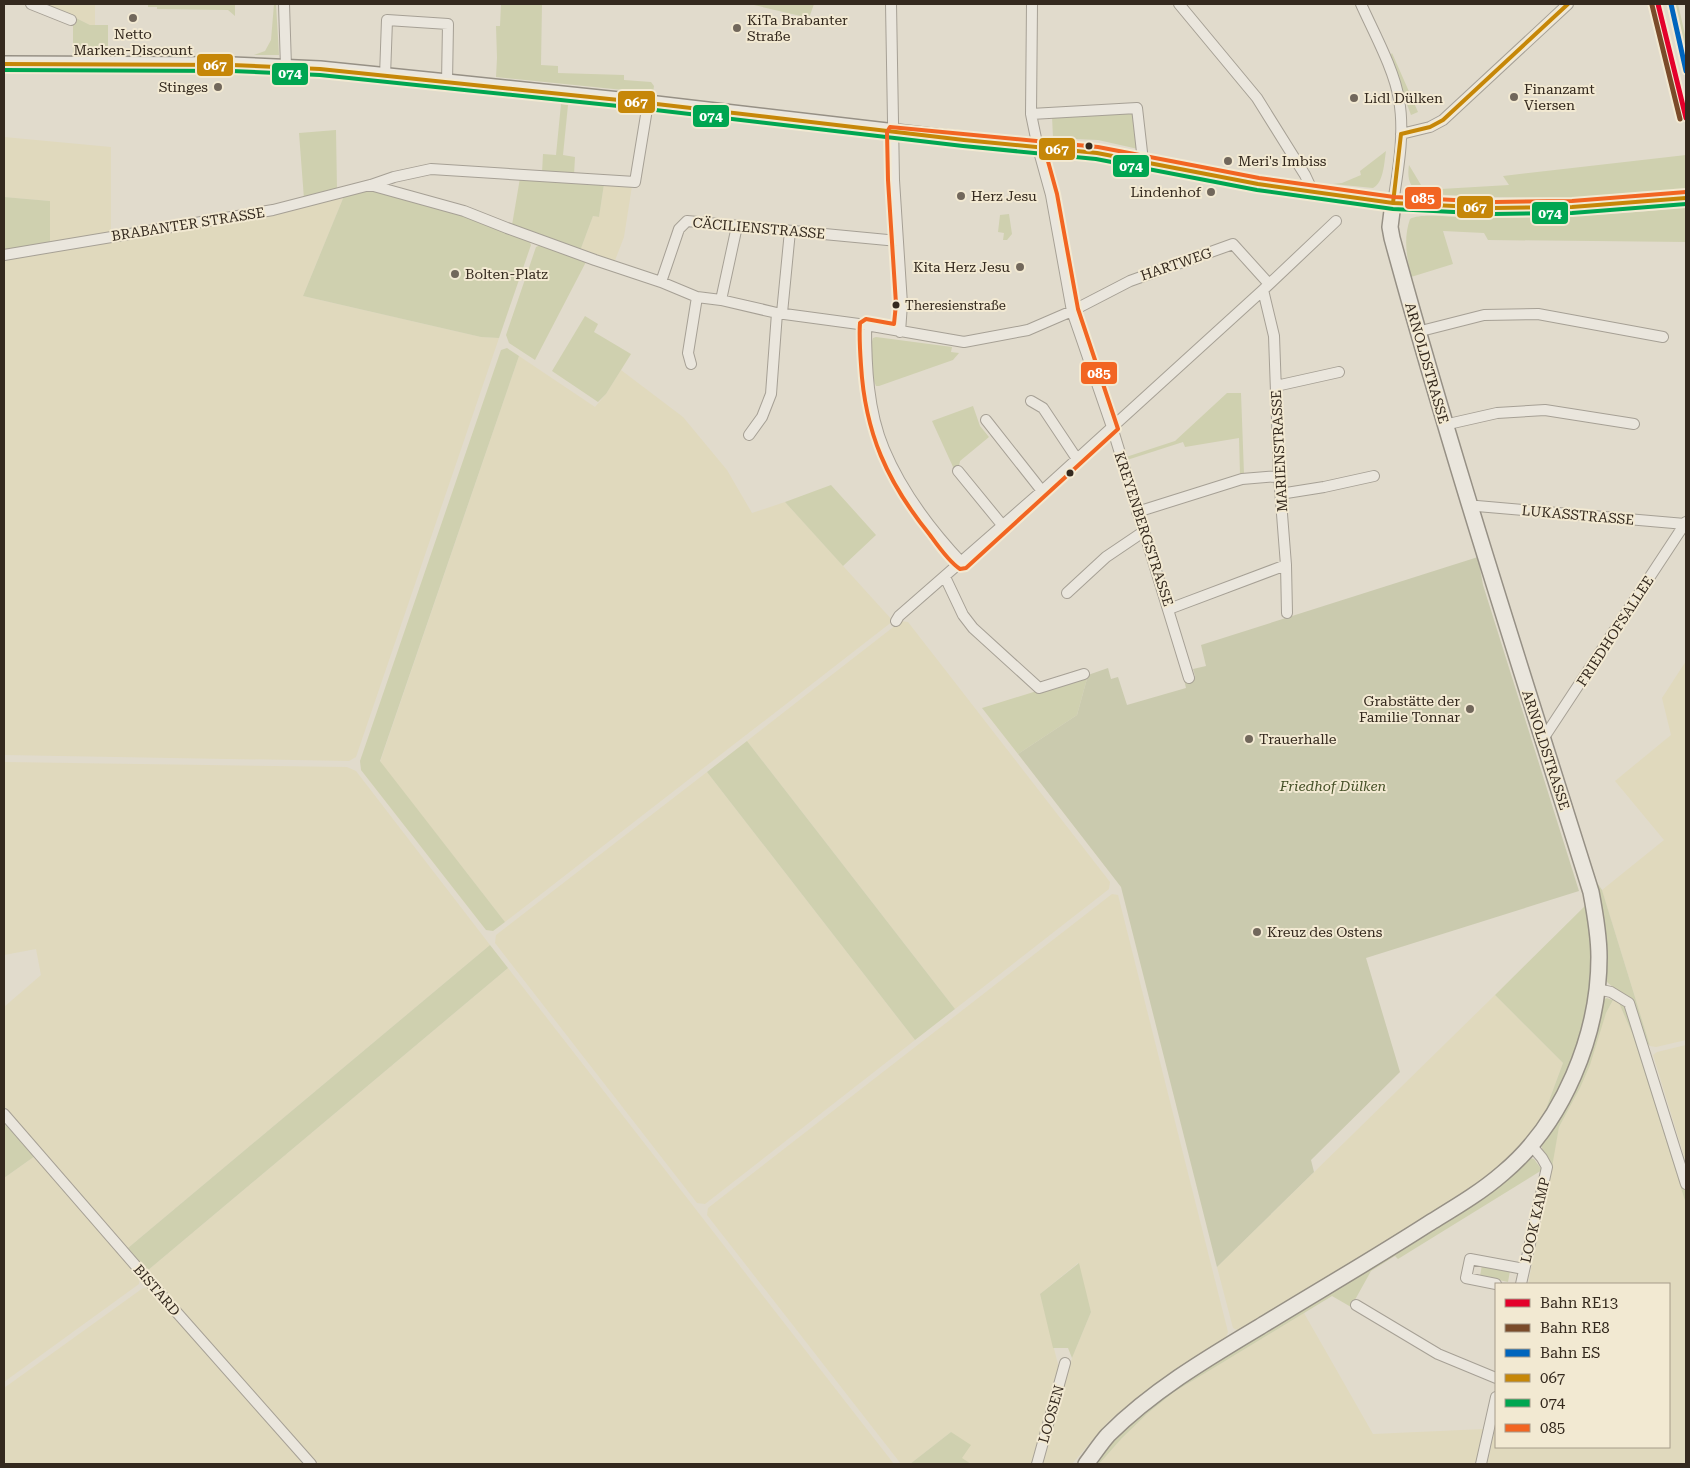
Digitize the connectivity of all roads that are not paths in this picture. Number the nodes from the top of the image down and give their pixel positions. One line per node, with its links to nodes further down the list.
1 (31, 4): 8 (street)
2 (284, 4): 10 (street)
3 (891, 4): 15 (street)
4 (1032, 4): 14 (street, KREYENBERGSTRASSE)
5 (1179, 4): 20 (street)
6 (1361, 4): 16 (street)
7 (1568, 4): 16 (street)
8 (71, 20)
9 (4, 64): 10 (main road)
10 (286, 67): 11 (main road)
11 (385, 76): 12 (main road); 12 (street)
12 (447, 82): 13 (main road)
13 (648, 103): 15 (main road); 19 (street, BRABANTER STRASSE)
14 (1032, 114): 17 (street, KREYENBERGSTRASSE); 18 (street)
15 (893, 132): 17 (main road); 26 (street)
16 (1401, 134): 22 (street)
17 (1038, 148): 18 (main road); 32 (street, KREYENBERGSTRASSE)
18 (1143, 161): 20 (main road)
19 (370, 185): 27 (street, BRABANTER STRASSE); 28 (street, BRABANTER STRASSE)
20 (1314, 192): 22 (main road)
21 (1686, 198): 22 (main road)
22 (1393, 203): 36 (main road, ARNOLDSTRASSE)
23 (1336, 221): 29 (street)
24 (737, 226): 25 (street, CÄCILIENSTRASSE); 28 (street, CÄCILIENSTRASSE); 31 (street)
25 (790, 231): 26 (street, CÄCILIENSTRASSE); 33 (street)
26 (898, 242): 35 (street)
27 (4, 255)
28 (662, 282): 30 (street, BRABANTER STRASSE)
29 (1266, 287): 32 (street, HARTWEG); 40 (street, MARIENSTRASSE); 45 (street)
30 (698, 297): 31 (street, BRABANTER STRASSE); 38 (street)
31 (721, 300): 33 (street, BRABANTER STRASSE)
32 (1072, 311): 35 (street, BRABANTER STRASSE); 45 (street, KREYENBERGSTRASSE)
33 (779, 313): 34 (street, BRABANTER STRASSE); 46 (street)
34 (866, 325): 35 (street, BRABANTER STRASSE); 58 (street)
35 (900, 332)
36 (1417, 332): 37 (street); 43 (main road, ARNOLDSTRASSE)
37 (1663, 337)
38 (690, 364)
39 (1339, 372): 40 (street)
40 (1276, 386): 49 (street, MARIENSTRASSE)
41 (1031, 400): 47 (street)
42 (986, 420): 51 (street)
43 (1444, 424): 44 (street); 53 (main road, ARNOLDSTRASSE)
44 (1634, 424)
45 (1112, 427): 47 (street); 54 (street, KREYENBERGSTRASSE)
46 (749, 435)
47 (1077, 459): 51 (street)
48 (958, 470): 56 (street)
49 (1279, 476): 52 (street, MARIENSTRASSE); 54 (street)
50 (1374, 476): 52 (street)
51 (1042, 491): 56 (street)
52 (1280, 494): 59 (street, MARIENSTRASSE)
53 (1471, 507): 55 (street, LUKASSTRASSE); 67 (main road, ARNOLDSTRASSE)
54 (1137, 512): 57 (street, KREYENBERGSTRASSE)
55 (1686, 523): 67 (street, FRIEDHOFSALLEE)
56 (1003, 526): 58 (street)
57 (1143, 532): 61 (street); 62 (street, KREYENBERGSTRASSE)
58 (962, 562): 60 (street)
59 (1286, 565): 62 (street); 63 (street, MARIENSTRASSE)
60 (945, 577): 64 (street); 65 (street)
61 (1067, 593)
62 (1169, 609): 66 (street, KREYENBERGSTRASSE)
63 (1287, 613)
64 (896, 622)
65 (1084, 674)
66 (1189, 678)
67 (1543, 739): 68 (main road, ARNOLDSTRASSE)
68 (1597, 989): 70 (main road, ARNOLDSTRASSE); 71 (street)
69 (4, 1114): 79 (street, BISTARD)
70 (1531, 1145): 72 (street, LOOK KAMP); 81 (main road, ARNOLDSTRASSE)
71 (1686, 1184)
72 (1524, 1269): 73 (street, LOOK KAMP); 74 (street, LOOK KAMP)
73 (1521, 1283)
74 (1495, 1284)
75 (1356, 1305): 77 (street)
76 (1065, 1363): 80 (street, LOOSEN)
77 (1495, 1378)
78 (1495, 1401): 82 (street)
79 (311, 1464)
80 (1037, 1464)
81 (1086, 1464)
82 (1481, 1464)

